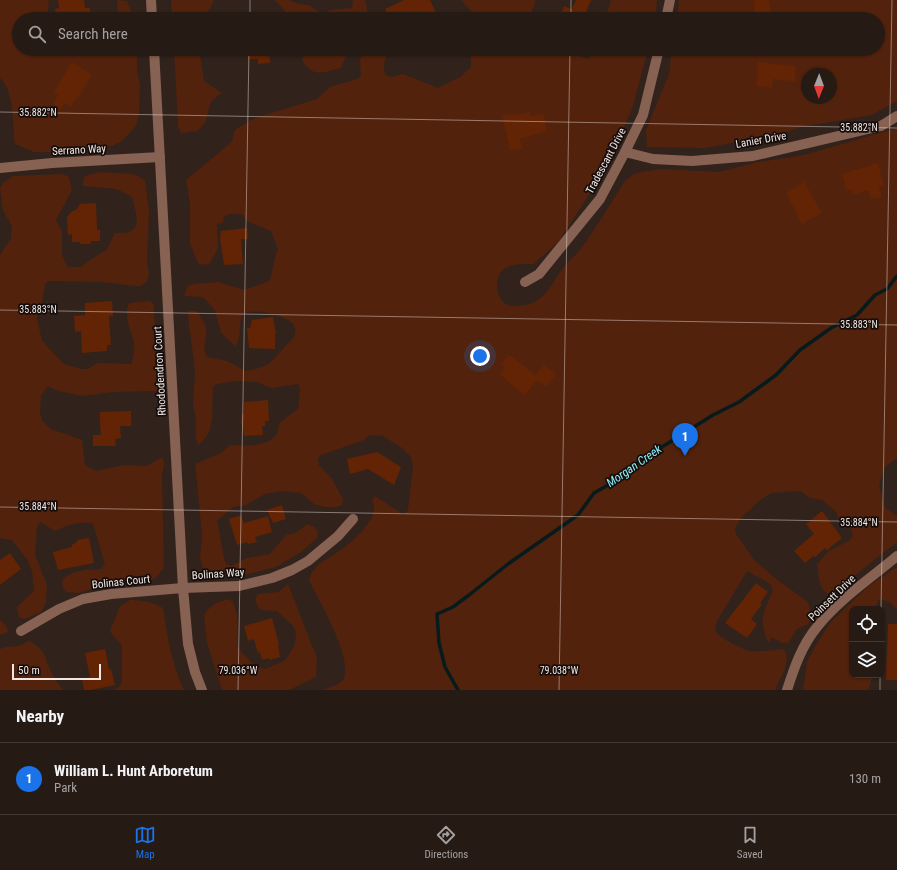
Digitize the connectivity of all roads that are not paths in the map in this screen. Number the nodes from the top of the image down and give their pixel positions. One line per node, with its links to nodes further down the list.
1 (151, 0): 3 (street)
2 (670, 0): 4 (street)
3 (152, 12)
4 (667, 12)
5 (154, 56): 9 (street, Rhododendron Court)
6 (657, 56): 8 (street, Tradescant Drive)
7 (897, 116): 8 (street, Lanier Drive)
8 (625, 152): 11 (street, Tradescant Drive)
9 (160, 158): 10 (street, Serrano Way); 14 (street, Rhododendron Court)
10 (0, 168)
11 (525, 282)
12 (353, 519): 14 (street, Bolinas Way)
13 (897, 556): 17 (street, Poinsett Drive)
14 (184, 588): 15 (street, Bolinas Court); 16 (street, Rhododendron Court)
15 (22, 631)
16 (202, 690)
17 (787, 690)

